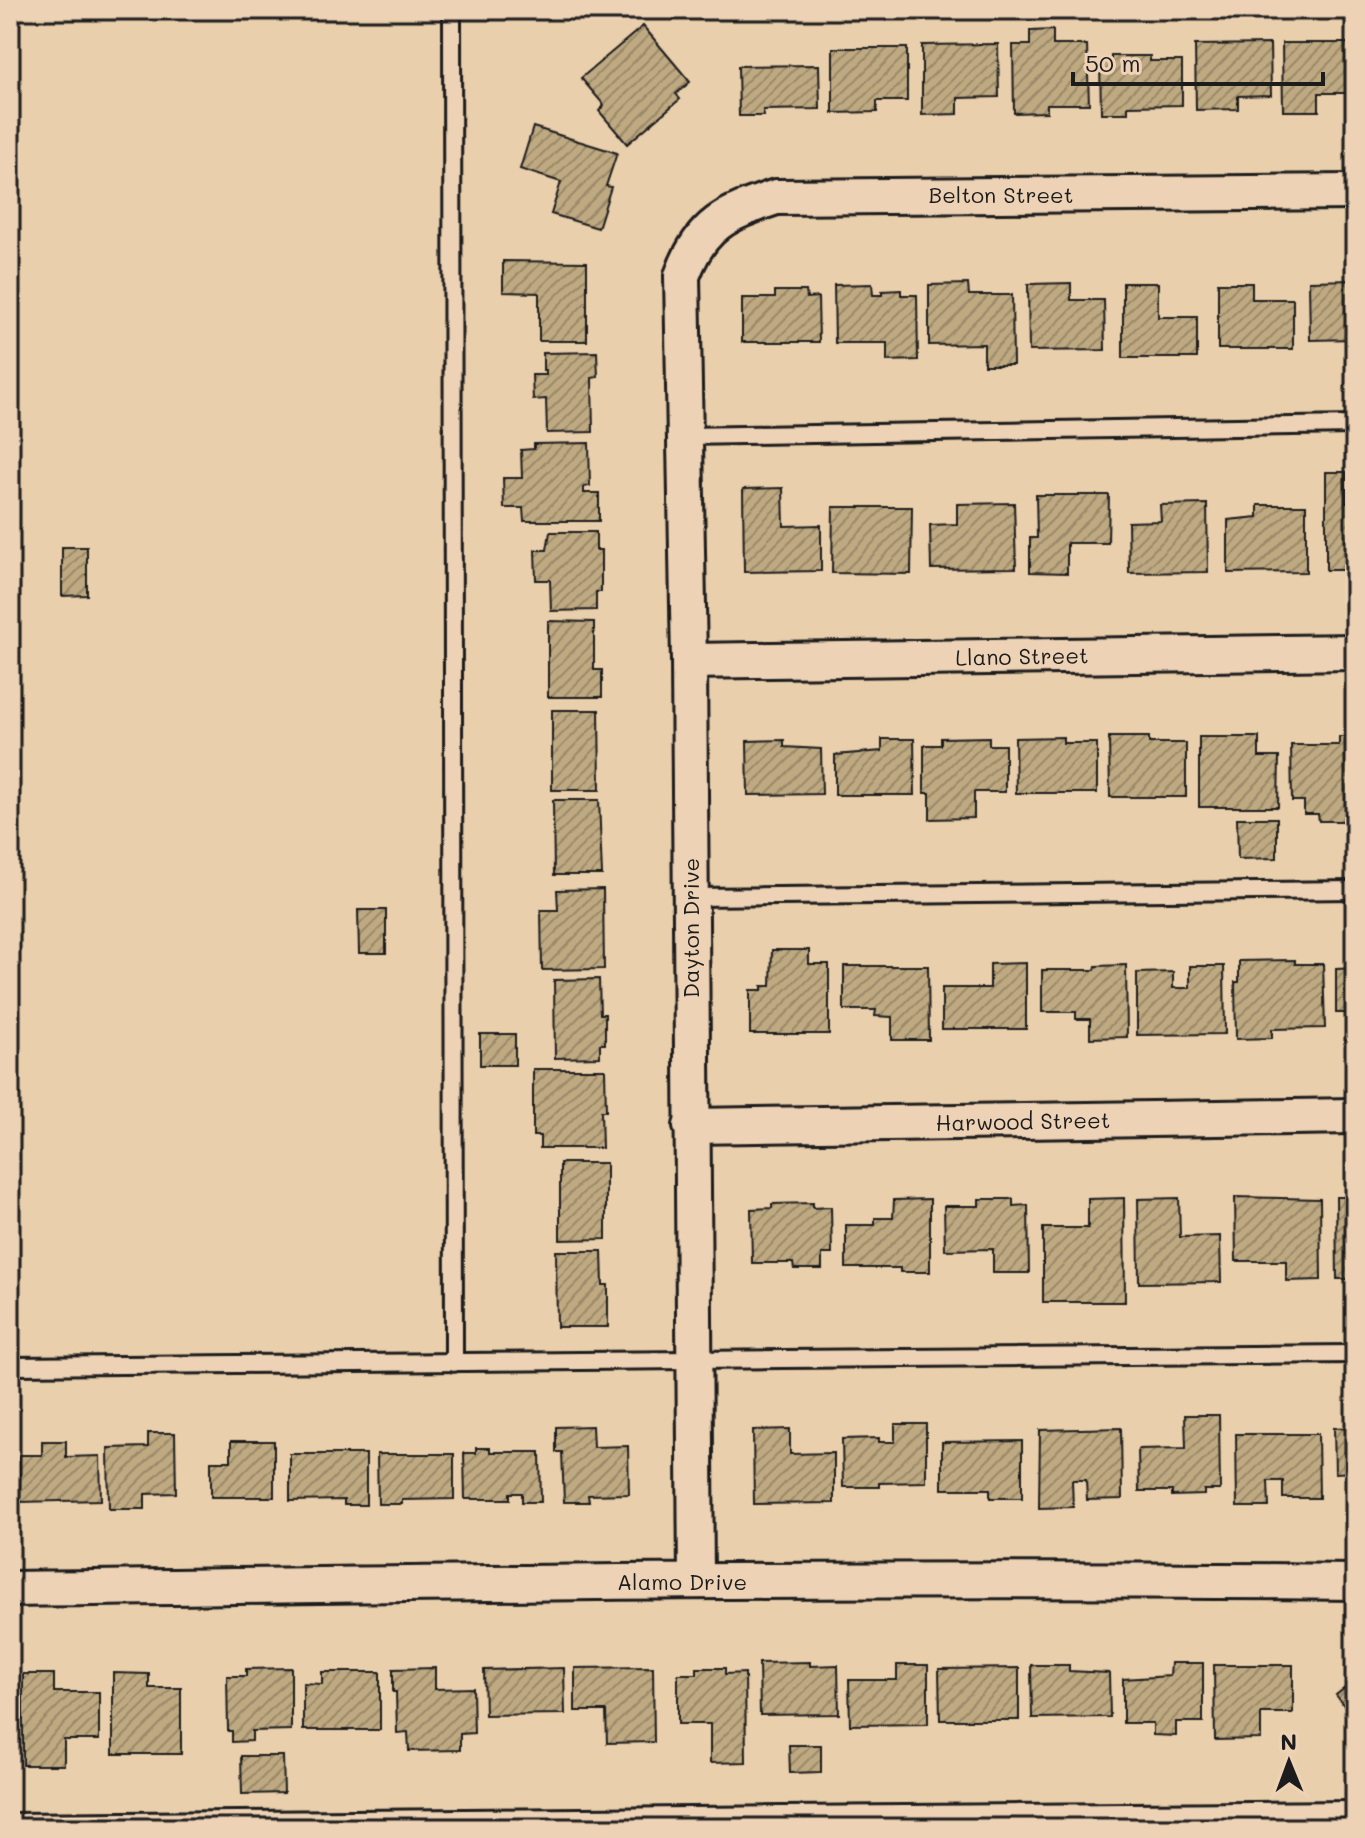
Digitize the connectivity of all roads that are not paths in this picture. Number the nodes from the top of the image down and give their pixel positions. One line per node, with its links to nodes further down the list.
1 (452, 10): 14 (lane)
2 (1355, 192): 3 (street, Belton Street)
3 (682, 276): 5 (street, Dayton Drive)
4 (1355, 425): 5 (lane)
5 (685, 436): 7 (street, Dayton Drive)
6 (1355, 652): 7 (street, Llano Street)
7 (689, 661): 9 (street, Dayton Drive)
8 (1355, 890): 9 (lane)
9 (690, 897): 11 (street, Dayton Drive)
10 (1355, 1116): 11 (street, Harwood Street)
11 (691, 1126): 13 (street, Dayton Drive)
12 (1355, 1354): 13 (lane)
13 (693, 1361): 14 (lane); 16 (street, Dayton Drive)
14 (454, 1363): 15 (lane)
15 (10, 1366)
16 (696, 1580): 17 (street, Alamo Drive); 18 (street, Alamo Drive)
17 (1355, 1582)
18 (10, 1589)
19 (1355, 1810): 20 (lane)
20 (10, 1822)

